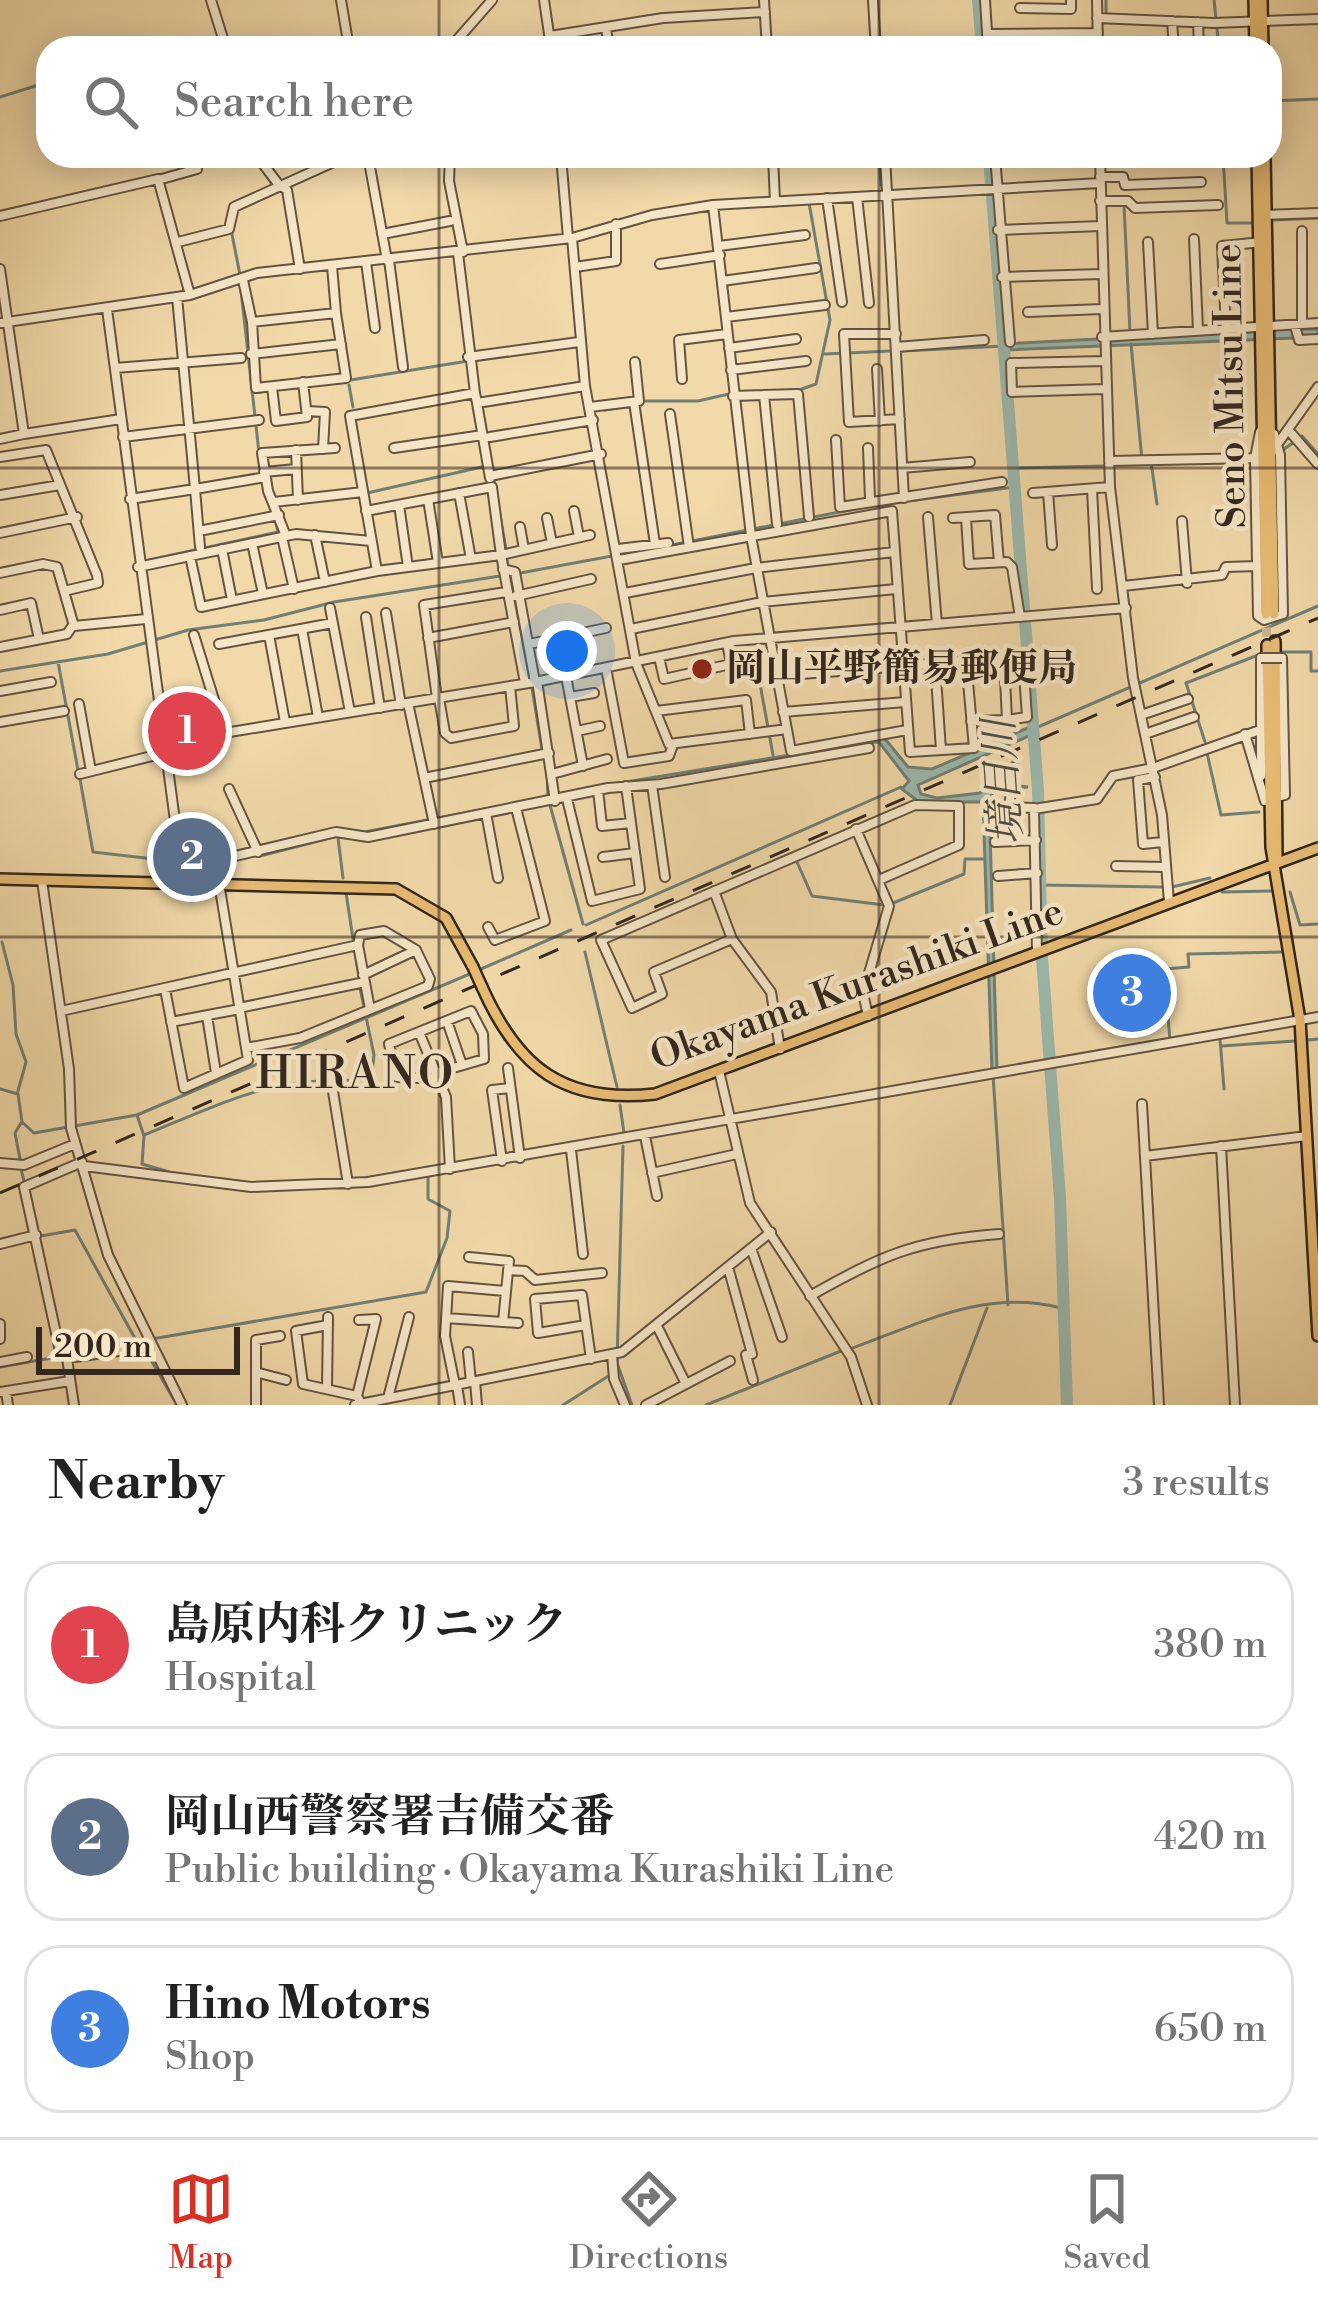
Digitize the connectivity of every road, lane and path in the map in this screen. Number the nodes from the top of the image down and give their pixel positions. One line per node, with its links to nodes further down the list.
1 (211, 0): 21 (street)
2 (340, 0): 22 (street)
3 (492, 0): 23 (street)
4 (544, 0): 24 (street)
5 (764, 0): 12 (street)
6 (873, 0): 27 (street)
7 (985, 0): 20 (street)
8 (1070, 0): 11 (street)
9 (1097, 0): 13 (street)
10 (1258, 0): 17 (main road)
11 (1020, 8)
12 (763, 12): 18 (street); 26 (street)
13 (1097, 18): 15 (street); 19 (street)
14 (1318, 19): 17 (street)
15 (1172, 21): 16 (street); 29 (street)
16 (1198, 22): 17 (street); 30 (street)
17 (1258, 22): 31 (main road)
18 (606, 28): 24 (street); 25 (street)
19 (1097, 32): 20 (street); 28 (street)
20 (987, 34)
21 (222, 36)
22 (347, 36)
23 (460, 36)
24 (550, 36)
25 (607, 36)
26 (766, 36)
27 (875, 36)
28 (1097, 36)
29 (1173, 36)
30 (1199, 36)
31 (1259, 36)
32 (197, 168): 45 (street)
33 (266, 168): 47 (street)
34 (321, 168): 47 (street)
35 (370, 168): 64 (street)
36 (450, 168): 72 (street)
37 (562, 168): 66 (street)
38 (774, 168): 52 (street)
39 (886, 168): 49 (street)
40 (995, 168): 48 (street)
41 (1100, 168): 44 (street)
42 (1261, 168): 70 (main road, Seno Mitsu Line)
43 (1262, 168): 57 (main road, Seno Mitsu Line)
44 (1100, 180): 46 (street); 48 (street); 53 (street)
45 (158, 181): 58 (street); 68 (street)
46 (1201, 182)
47 (280, 187): 68 (street); 80 (street)
48 (994, 187): 49 (street); 62 (street)
49 (888, 191): 50 (street); 104 (street)
50 (857, 197): 51 (street); 88 (street)
51 (827, 198): 52 (street); 87 (street)
52 (775, 201): 54 (street)
53 (1100, 202): 55 (street); 61 (street)
54 (713, 205): 60 (street); 71 (street)
55 (1218, 205)
56 (1318, 213): 57 (street)
57 (1266, 215): 70 (main road, Seno Mitsu Line)
58 (0, 216)
59 (450, 221): 64 (street)
60 (616, 224): 66 (street); 77 (street)
61 (1101, 226): 62 (street); 81 (street)
62 (998, 230): 82 (street)
63 (1302, 231): 100 (street)
64 (382, 234): 73 (street)
65 (806, 235): 71 (street)
66 (570, 238): 72 (street); 77 (street)
67 (1194, 239): 101 (street)
68 (178, 242): 85 (street)
69 (1148, 242): 105 (street)
70 (1263, 242): 99 (street); 102 (main road, Seno Mitsu Line)
71 (719, 250): 75 (street); 84 (street)
72 (460, 253): 73 (street); 116 (street)
73 (388, 260): 74 (street); 121 (street)
74 (366, 262): 76 (street); 98 (street)
75 (660, 264)
76 (332, 266): 80 (street); 93 (street)
77 (575, 267): 109 (street)
78 (817, 268): 84 (street)
79 (0, 269): 95 (street)
80 (300, 269): 83 (street)
81 (1102, 274): 82 (street); 91 (street)
82 (1002, 277): 110 (street)
83 (243, 280): 85 (street); 96 (street)
84 (722, 281): 94 (street)
85 (190, 295): 86 (street)
86 (177, 297): 90 (street); 118 (street)
87 (842, 302)
88 (868, 303)
89 (825, 304): 94 (street)
90 (107, 309): 95 (street); 122 (street)
91 (1102, 309): 92 (street); 111 (street)
92 (1028, 312)
93 (337, 313): 96 (street); 112 (street)
94 (726, 317): 103 (street)
95 (4, 322): 144 (street)
96 (252, 322): 115 (street)
97 (1318, 323): 100 (street)
98 (374, 328)
99 (1226, 329): 101 (street); 102 (street)
100 (1297, 329): 102 (street); 107 (street)
101 (1198, 331): 105 (street)
102 (1265, 332): 155 (main road, Seno Mitsu Line)
103 (728, 334): 113 (street); 125 (street)
104 (896, 334): 114 (street); 142 (street)
105 (1153, 334): 111 (street)
106 (796, 339): 113 (street)
107 (1318, 339)
108 (983, 340): 114 (street)
109 (579, 342): 116 (street); 127 (street)
110 (1010, 342)
111 (1103, 342): 120 (street)
112 (341, 344): 115 (street); 126 (street)
113 (729, 348): 124 (street)
114 (896, 350): 139 (street)
115 (246, 356): 118 (street); 129 (street)
116 (470, 358): 133 (street)
117 (806, 361): 124 (street)
118 (183, 362): 122 (street); 143 (street)
119 (635, 362): 134 (street)
120 (1103, 362): 130 (street); 130 (street)
121 (403, 367)
122 (115, 368): 138 (street)
123 (877, 368): 142 (street)
124 (731, 370): 132 (street)
125 (682, 379)
126 (304, 385): 129 (street); 136 (street)
127 (585, 386): 133 (street); 135 (street)
128 (1318, 387): 147 (street)
129 (272, 389): 136 (street)
130 (1105, 389): 159 (street)
131 (764, 395): 132 (street); 185 (street); 192 (street)
132 (733, 396): 195 (street)
133 (479, 400): 145 (street); 170 (street)
134 (634, 402): 135 (street); 203 (street)
135 (590, 407): 141 (street)
136 (307, 411): 153 (street)
137 (670, 414): 204 (street)
138 (121, 418): 144 (street); 146 (street)
139 (900, 419): 142 (street); 161 (street)
140 (258, 420): 143 (street)
141 (593, 420): 145 (street); 156 (street)
142 (880, 421)
143 (190, 428): 146 (street); 169 (street)
144 (24, 434): 148 (street)
145 (486, 436): 151 (street); 163 (street)
146 (123, 437): 176 (street)
147 (1296, 437): 155 (street); 160 (street)
148 (0, 439)
149 (836, 440): 178 (street)
150 (335, 448): 153 (street)
151 (394, 448)
152 (868, 448): 178 (street)
153 (323, 449): 154 (street)
154 (296, 450): 162 (street); 164 (street)
155 (1267, 452): 159 (street); 217 (street); 217 (street); 239 (main road, Seno Mitsu Line)
156 (601, 454): 163 (street); 211 (street)
157 (0, 457): 166 (street)
158 (970, 462): 161 (street)
159 (1109, 464): 167 (street)
160 (1318, 464)
161 (902, 468): 175 (street)
162 (296, 469): 164 (street); 179 (street)
163 (491, 474): 172 (street); 210 (street)
164 (265, 475): 169 (street); 180 (street)
165 (1002, 482): 175 (street)
166 (59, 485): 174 (street); 187 (street)
167 (1110, 487): 168 (street); 225 (street)
168 (1092, 488): 171 (street); 228 (street)
169 (195, 489): 176 (street); 194 (street)
170 (363, 492): 179 (street); 182 (street)
171 (1048, 492): 173 (street); 205 (street)
172 (459, 493): 177 (street); 213 (street)
173 (1033, 493)
174 (0, 495)
175 (904, 498): 178 (street)
176 (130, 499): 216 (street)
177 (428, 499): 181 (street); 215 (street)
178 (870, 499)
179 (298, 500): 180 (street)
180 (274, 502): 184 (street)
181 (399, 505): 182 (street); 218 (street)
182 (366, 511): 199 (street)
183 (574, 511): 201 (street)
184 (276, 516): 194 (street); 198 (street)
185 (808, 517)
186 (928, 517): 245 (street)
187 (77, 518): 196 (street); 229 (street)
188 (548, 518): 201 (street)
189 (953, 518): 190 (street)
190 (966, 518): 214 (street); 214 (street)
191 (1182, 521): 224 (street)
192 (777, 524)
193 (520, 527): 208 (street)
194 (199, 531): 206 (street)
195 (750, 532): 204 (street); 209 (street); 219 (street)
196 (0, 533)
197 (316, 535): 198 (street); 199 (street); 223 (street)
198 (284, 536): 200 (street); 226 (street)
199 (370, 541): 221 (street)
200 (252, 543): 207 (street); 232 (street)
201 (552, 543): 208 (street)
202 (668, 543): 203 (street)
203 (656, 544): 211 (street)
204 (689, 544): 211 (street)
205 (1052, 545)
206 (200, 547)
207 (223, 549): 212 (street); 233 (street)
208 (524, 549): 210 (street)
209 (894, 552): 219 (street); 227 (street)
210 (505, 554): 213 (street); 231 (street)
211 (619, 555): 230 (street)
212 (190, 556): 216 (street); 233 (street)
213 (470, 559): 215 (street)
214 (999, 562): 240 (street)
215 (438, 563): 218 (street)
216 (138, 566): 242 (street)
217 (1257, 566): 224 (street)
218 (409, 567): 221 (street)
219 (756, 568): 230 (street); 234 (street)
220 (0, 570): 229 (street)
221 (377, 571): 223 (street)
222 (591, 579): 231 (street)
223 (325, 582): 226 (street)
224 (1187, 583): 225 (street)
225 (1123, 586): 236 (street)
226 (294, 589): 232 (street)
227 (896, 589): 234 (street); 248 (street)
228 (1097, 589)
229 (64, 591): 246 (street)
230 (625, 593): 250 (street)
231 (511, 594): 243 (street); 254 (street); 259 (street)
232 (263, 595): 233 (street)
233 (232, 601)
234 (762, 602): 250 (street); 253 (street)
235 (330, 608): 244 (street)
236 (1126, 608): 240 (street); 287 (street)
237 (0, 610): 255 (street)
238 (386, 613): 281 (street)
239 (1270, 614)
240 (1023, 616): 245 (street)
241 (366, 617): 282 (street)
242 (146, 619): 246 (street); 305 (street)
243 (514, 622): 254 (street); 271 (street)
244 (333, 623): 249 (street); 285 (street)
245 (937, 624): 248 (street)
246 (73, 625): 255 (street)
247 (606, 628): 259 (street)
248 (899, 628): 253 (street); 266 (street)
249 (302, 629): 252 (street); 289 (street)
250 (631, 629): 264 (street)
251 (194, 634): 299 (street)
252 (269, 635): 258 (street); 292 (street)
253 (768, 637): 256 (street); 269 (street)
254 (428, 638): 277 (street)
255 (39, 639): 260 (street)
256 (727, 643): 261 (street); 261 (street)
257 (1271, 643): 322 (main road)
258 (219, 644)
259 (529, 644): 271 (street)
260 (0, 647)
261 (659, 658): 264 (street)
262 (1004, 658): 263 (street); 290 (street); 290 (street)
263 (965, 660): 265 (street); 293 (street)
264 (636, 663): 267 (street); 284 (street)
265 (935, 663): 266 (street); 307 (street)
266 (902, 665): 269 (street); 279 (street)
267 (606, 668): 268 (street); 304 (street)
268 (566, 676): 271 (street); 276 (street)
269 (776, 676): 286 (street)
270 (51, 682): 273 (street)
271 (532, 682): 272 (street); 308 (street)
272 (510, 686): 277 (street); 277 (street)
273 (0, 691)
274 (594, 693): 276 (street)
275 (181, 695): 303 (street)
276 (570, 697): 296 (street)
277 (438, 698): 281 (street)
278 (1188, 699): 287 (street)
279 (904, 702): 286 (street); 297 (street)
280 (79, 704): 305 (street)
281 (404, 704): 282 (street); 315 (street)
282 (380, 708): 285 (street)
283 (64, 711): 291 (street)
284 (656, 711): 300 (street); 304 (street)
285 (350, 712): 289 (street)
286 (783, 712): 295 (street)
287 (1142, 716): 301 (street)
288 (1195, 716): 301 (street)
289 (319, 717): 292 (street)
290 (1007, 720): 293 (street)
291 (0, 722)
292 (285, 722): 299 (street)
293 (971, 722): 307 (street)
294 (600, 726): 296 (street)
295 (787, 729): 297 (street); 300 (street)
296 (577, 730): 310 (street)
297 (907, 730): 307 (street)
298 (1260, 730): 302 (street); 314 (street); 322 (street, bridge)
299 (224, 732): 303 (street)
300 (750, 734): 304 (street)
301 (1145, 734): 312 (street)
302 (1245, 734): 312 (street); 314 (street)
303 (195, 737): 305 (street)
304 (673, 745)
305 (164, 748): 346 (street)
306 (869, 748): 316 (street)
307 (941, 750)
308 (545, 754): 313 (street); 315 (street)
309 (607, 759): 310 (street)
310 (584, 766): 313 (street)
311 (1014, 767): 324 (street)
312 (1154, 772): 324 (street); 331 (street); 331 (street)
313 (552, 774): 321 (street)
314 (1261, 776): 322 (street)
315 (424, 778): 326 (street)
316 (652, 785): 317 (street); 341 (street)
317 (626, 786): 319 (street); 327 (street)
318 (229, 789): 333 (street)
319 (598, 790): 320 (street); 327 (street)
320 (567, 799): 321 (street); 334 (street)
321 (552, 800): 323 (street)
322 (1271, 800): 332 (main road); 336 (main road); 336 (main road)
323 (516, 808): 325 (street); 350 (street)
324 (1038, 809): 329 (street)
325 (486, 814): 326 (street); 342 (street)
326 (433, 821): 333 (street)
327 (631, 823): 334 (street)
328 (856, 830): 345 (street); 345 (street); 348 (street)
329 (1036, 840): 330 (street); 339 (street)
330 (995, 842)
331 (1163, 842): 338 (street)
332 (1313, 850): 336 (main road, Okayama Kurashiki Line)
333 (258, 852): 346 (street)
334 (635, 853): 335 (street)
335 (603, 857)
336 (1275, 864): 349 (main road, Okayama Kurashiki Line); 364 (main road)
337 (1116, 866): 338 (street)
338 (1164, 867): 349 (street)
339 (1037, 872): 340 (street); 354 (street)
340 (998, 876)
341 (664, 877)
342 (498, 878)
343 (0, 879): 344 (main road, Okayama Kurashiki Line)
344 (42, 880): 346 (main road, Okayama Kurashiki Line); 360 (street)
345 (879, 880): 362 (street)
346 (183, 881): 347 (main road, Okayama Kurashiki Line)
347 (219, 883): 355 (street); 372 (main road, Okayama Kurashiki Line, bridge)
348 (714, 892): 351 (street); 351 (street)
349 (1167, 892): 354 (main road, Okayama Kurashiki Line)
350 (488, 927)
351 (732, 939): 369 (street)
352 (355, 945): 353 (street); 355 (street); 356 (street)
353 (416, 950): 356 (street); 359 (street)
354 (1037, 952): 362 (main road, Okayama Kurashiki Line)
355 (233, 972): 357 (street); 358 (street)
356 (361, 980): 358 (street); 359 (street)
357 (165, 989): 360 (street); 366 (street)
358 (240, 1008): 361 (street); 368 (street)
359 (366, 1010): 368 (street)
360 (61, 1011): 381 (street)
361 (206, 1016): 366 (street); 373 (street)
362 (868, 1016): 369 (main road, Okayama Kurashiki Line)
363 (1318, 1017): 364 (street)
364 (1299, 1018): 378 (street); 380 (main road)
365 (448, 1021): 367 (street); 370 (street); 370 (street)
366 (171, 1022): 373 (street)
367 (419, 1032): 374 (street); 374 (street)
368 (246, 1048): 373 (street)
369 (780, 1049): 372 (main road, Okayama Kurashiki Line)
370 (463, 1065): 374 (street)
371 (508, 1068): 376 (street)
372 (719, 1071): 378 (street)
373 (216, 1073)
374 (437, 1076): 390 (street)
375 (331, 1079): 392 (street)
376 (510, 1088): 385 (street); 387 (street)
377 (1142, 1104): 386 (street)
378 (731, 1113): 379 (street); 384 (street)
379 (645, 1136): 383 (street); 391 (street)
380 (1307, 1136): 382 (street); 406 (main road)
381 (76, 1144): 388 (street); 389 (street)
382 (1221, 1146): 386 (street); 448 (street)
383 (571, 1150): 385 (street); 399 (street)
384 (737, 1154): 391 (street); 394 (street)
385 (520, 1155): 387 (street)
386 (1144, 1156): 447 (street)
387 (502, 1158): 390 (street)
388 (0, 1163)
389 (83, 1164): 392 (street); 396 (street); 419 (street)
390 (450, 1166): 392 (street)
391 (652, 1172): 393 (street)
392 (348, 1182)
393 (657, 1196)
394 (771, 1232): 398 (street); 405 (street)
395 (999, 1234): 405 (street)
396 (36, 1235): 397 (street); 422 (street)
397 (0, 1244)
398 (751, 1248): 401 (street); 417 (street)
399 (583, 1254)
400 (470, 1257): 402 (street)
401 (728, 1267): 414 (street); 429 (street)
402 (508, 1270): 403 (street); 404 (street)
403 (602, 1274)
404 (506, 1291): 408 (street); 410 (street)
405 (810, 1296): 446 (street)
406 (1317, 1302): 416 (main road)
407 (409, 1317): 436 (street)
408 (446, 1318): 410 (street); 433 (street)
409 (358, 1320): 437 (street)
410 (503, 1322): 411 (street)
411 (518, 1322)
412 (0, 1324): 418 (street)
413 (586, 1325): 413 (street); 424 (street)
414 (657, 1327): 421 (street); 432 (street)
415 (280, 1336): 427 (street)
416 (1318, 1336)
417 (782, 1337)
418 (0, 1339)
419 (145, 1344): 422 (street); 440 (street)
420 (469, 1352): 431 (street)
421 (616, 1354): 424 (street); 444 (street)
422 (67, 1356): 430 (street)
423 (27, 1357): 426 (street)
424 (591, 1359): 431 (street)
425 (730, 1361): 432 (street)
426 (0, 1362)
427 (260, 1372): 428 (street); 441 (street)
428 (286, 1380)
429 (753, 1380)
430 (70, 1381): 435 (street); 439 (street)
431 (473, 1382): 433 (street); 443 (street)
432 (685, 1382): 445 (street)
433 (456, 1385): 436 (street); 442 (street)
434 (327, 1388): 434 (street); 437 (street)
435 (3, 1392): 438 (street)
436 (388, 1398): 437 (street)
437 (358, 1402)
438 (8, 1405)
439 (74, 1405)
440 (182, 1405)
441 (256, 1405)
442 (460, 1405)
443 (477, 1405)
444 (626, 1405)
445 (646, 1405)
446 (867, 1405)
447 (1159, 1405)
448 (1235, 1405)

